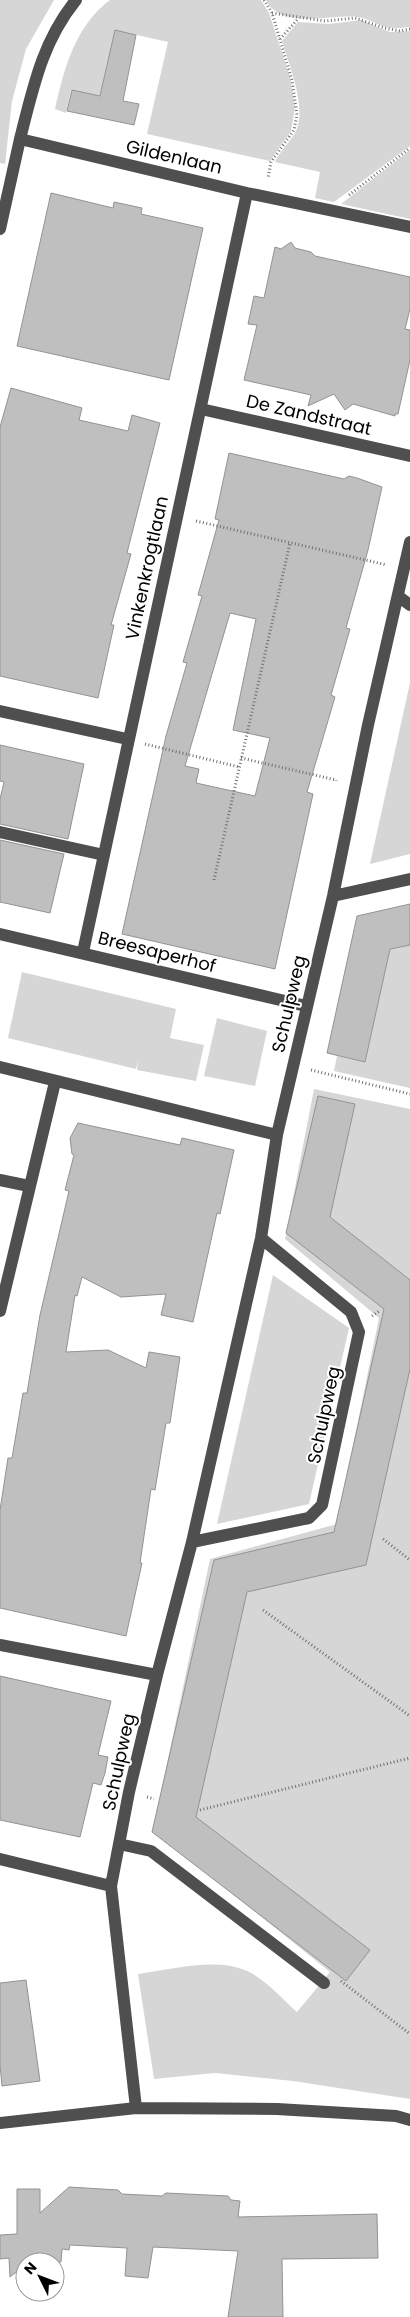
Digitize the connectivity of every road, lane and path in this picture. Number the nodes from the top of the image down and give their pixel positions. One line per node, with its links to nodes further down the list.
1 (76, 0): 7 (street)
2 (264, 0): 3 (path)
3 (272, 13): 4 (path); 6 (path)
4 (298, 19): 5 (path); 6 (path)
5 (410, 29)
6 (279, 39): 10 (path)
7 (20, 139): 9 (street, Gildenlaan); 13 (street)
8 (410, 148): 11 (path)
9 (247, 193): 10 (street, Gildenlaan); 14 (street, Vinkenkrogtlaan)
10 (264, 195): 11 (street, Gildenlaan)
11 (330, 210): 12 (street, Gildenlaan)
12 (410, 227)
13 (0, 229)
14 (201, 409): 15 (street, De Zandstraat); 16 (street, Vinkenkrogtlaan)
15 (410, 456)
16 (176, 517): 18 (path); 23 (street, Vinkenkrogtlaan)
17 (410, 542): 19 (street, Schulpweg)
18 (290, 544): 19 (path); 24 (path)
19 (404, 569): 20 (street, Schulpweg)
20 (398, 596): 21 (street); 26 (street, Schulpweg)
21 (410, 605)
22 (0, 711): 23 (street)
23 (127, 739): 25 (path); 28 (street, Vinkenkrogtlaan)
24 (241, 758): 25 (path); 26 (path)
25 (239, 767): 30 (path)
26 (354, 793): 31 (street, Schulpweg)
27 (0, 832): 28 (street)
28 (104, 855): 33 (street, Vinkenkrogtlaan)
29 (410, 879): 31 (street)
30 (214, 880)
31 (333, 896): 34 (street, Schulpweg)
32 (0, 934): 33 (street, Breesaperhof)
33 (83, 952): 34 (street, Breesaperhof)
34 (306, 1006): 35 (street, Schulpweg)
35 (294, 1064): 38 (path); 39 (street, Schulpweg)
36 (0, 1068): 37 (street)
37 (56, 1082): 39 (street); 41 (street)
38 (410, 1094)
39 (277, 1135): 42 (street, Schulpweg)
40 (0, 1180): 41 (street)
41 (29, 1186): 43 (street)
42 (261, 1238): 46 (street, Schulpweg); 46 (street, Schulpweg)
43 (1, 1296): 44 (street)
44 (0, 1311)
45 (383, 1539): 47 (path)
46 (192, 1542): 50 (street, Schulpweg)
47 (410, 1560)
48 (263, 1610): 51 (path)
49 (0, 1644): 50 (street)
50 (156, 1675): 54 (street, Schulpweg)
51 (410, 1716)
52 (410, 1758): 53 (path)
53 (200, 1810)
54 (119, 1844): 56 (street, Schulpweg); 57 (street)
55 (0, 1859): 56 (street)
56 (111, 1886): 59 (street, Schulpweg)
57 (324, 1983): 58 (path)
58 (410, 2034)
59 (136, 2108): 60 (street); 61 (street)
60 (410, 2120)
61 (0, 2123)

